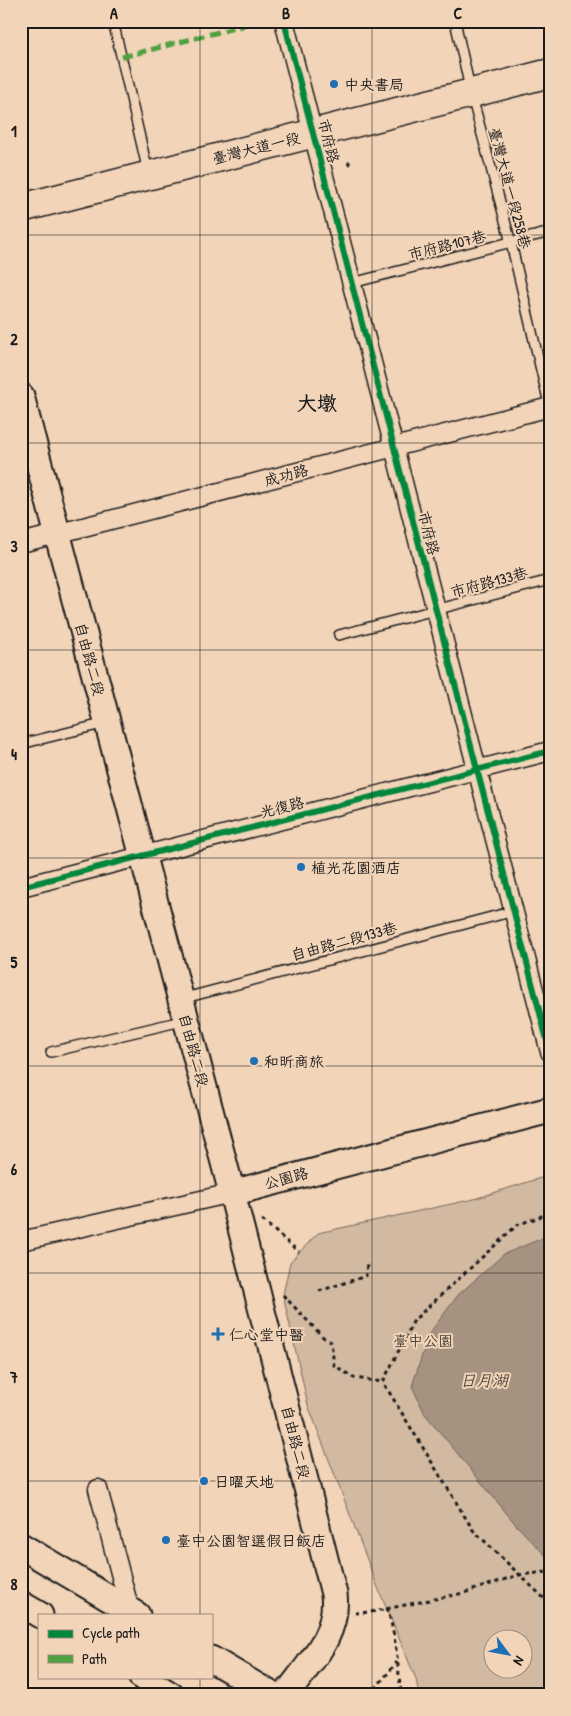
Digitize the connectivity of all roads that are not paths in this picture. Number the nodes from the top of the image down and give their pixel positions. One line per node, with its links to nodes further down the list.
1 (113, 21): 7 (lane)
2 (284, 21): 6 (street, 市府路)
3 (455, 21): 5 (lane, 臺灣大道一段258巷)
4 (550, 73): 5 (main road, 臺灣大道一段)
5 (471, 93): 6 (main road, 臺灣大道一段); 10 (lane, 臺灣大道一段258巷)
6 (314, 133): 7 (main road, 臺灣大道一段); 11 (street, 市府路)
7 (149, 175): 8 (main road, 臺灣大道一段)
8 (21, 208)
9 (550, 232): 10 (lane, 市府路107巷)
10 (511, 243): 11 (lane, 市府路107巷); 13 (lane, 臺灣大道一段258巷)
11 (352, 283): 14 (street, 市府路)
12 (21, 396): 15 (main road, 自由路二段)
13 (550, 407): 14 (street, 成功路)
14 (394, 447): 15 (street, 成功路); 18 (street, 市府路)
15 (57, 534): 16 (street, 成功路); 20 (main road, 自由路二段)
16 (21, 543)
17 (550, 580): 18 (lane, 市府路133巷)
18 (436, 610): 19 (lane, 市府路133巷); 23 (street, 市府路)
19 (340, 635)
20 (107, 723): 21 (lane); 24 (main road, 自由路二段)
21 (21, 744)
22 (550, 751): 23 (street, 光復路)
23 (477, 770): 24 (street, 光復路); 26 (street, 市府路)
24 (142, 856): 25 (street, 光復路); 27 (main road, 自由路二段)
25 (21, 887)
26 (514, 911): 27 (lane, 自由路二段133巷); 29 (street, 市府路)
27 (183, 1010): 28 (lane, 自由路二段133巷); 31 (main road, 自由路二段)
28 (51, 1052)
29 (550, 1052)
30 (550, 1110): 31 (main road, 公園路)
31 (232, 1193): 32 (street, 公園路); 42 (main road, 自由路二段)
32 (21, 1241)
33 (98, 1489): 36 (street)
34 (21, 1546): 36 (main road)
35 (21, 1604): 37 (main road)
36 (133, 1613)
37 (38, 1614)
38 (212, 1660): 41 (main road)
39 (144, 1678): 40 (main road)
40 (170, 1695)
41 (272, 1695)
42 (286, 1695)

